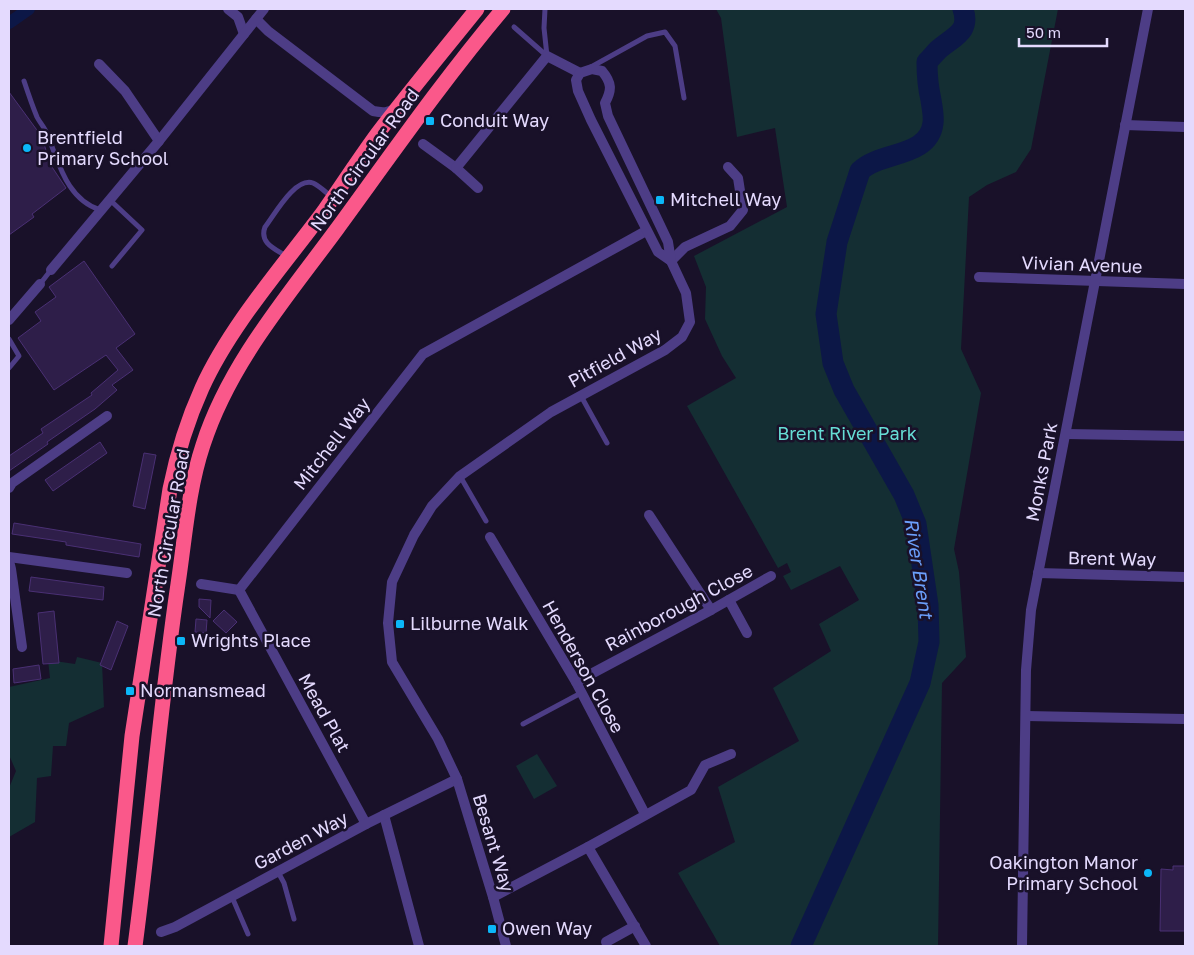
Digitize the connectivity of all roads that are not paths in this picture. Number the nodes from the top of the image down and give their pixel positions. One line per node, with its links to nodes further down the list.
1 (228, 9): 9 (street)
2 (264, 9): 7 (street)
3 (477, 9): 15 (highway, North Circular Road)
4 (503, 9): 80 (highway, North Circular Road)
5 (545, 9): 10 (lane)
6 (1148, 9): 16 (street, Monks Park)
7 (256, 19): 9 (street); 15 (street)
8 (514, 28): 10 (lane)
9 (244, 34): 18 (street)
10 (547, 56): 12 (street); 21 (street)
11 (99, 64): 18 (street)
12 (580, 73): 14 (lane); 26 (street, Pitfield Way); 28 (street)
13 (24, 81): 25 (lane)
14 (684, 98)
15 (399, 107): 23 (highway, North Circular Road)
16 (1125, 125): 17 (street); 32 (street, Monks Park)
17 (1185, 127)
18 (160, 140): 24 (street)
19 (423, 144): 21 (street)
20 (728, 167): 28 (street)
21 (456, 168): 22 (street)
22 (478, 188)
23 (333, 198): 27 (highway, North Circular Road); 27 (lane)
24 (110, 200): 25 (street); 29 (lane)
25 (100, 210): 30 (street)
26 (646, 230): 28 (street, Pitfield Way); 55 (street, Mitchell Way)
27 (288, 258): 79 (highway, North Circular Road)
28 (671, 261): 38 (street, Pitfield Way)
29 (112, 266)
30 (51, 270): 33 (lane)
31 (979, 277): 32 (street, Vivian Avenue)
32 (1095, 282): 34 (street, Vivian Avenue); 40 (street, Monks Park)
33 (40, 284): 35 (street)
34 (1185, 284)
35 (9, 320)
36 (9, 339): 37 (lane)
37 (9, 368)
38 (581, 396): 42 (lane); 43 (street, Pitfield Way)
39 (107, 416): 44 (street)
40 (1066, 434): 41 (street); 51 (street, Monks Park)
41 (1185, 436)
42 (607, 443)
43 (460, 476): 46 (lane); 66 (street, Pitfield Way)
44 (9, 488)
45 (649, 515): 57 (street)
46 (486, 521)
47 (490, 537): 60 (street, Henderson Close)
48 (9, 557): 50 (street)
49 (9, 561): 59 (street)
50 (127, 573)
51 (1038, 573): 53 (street, Brent Way); 62 (street, Monks Park)
52 (771, 576): 56 (street, Rainborough Close)
53 (1185, 577)
54 (200, 584): 55 (street)
55 (239, 590): 69 (street, Mead Plat)
56 (729, 600): 57 (street, Rainborough Close); 58 (street)
57 (711, 610): 60 (street, Rainborough Close)
58 (747, 633)
59 (22, 647)
60 (576, 682): 61 (street, Henderson Close)
61 (581, 693): 64 (lane); 67 (street, Henderson Close)
62 (1026, 716): 63 (street); 84 (street, Monks Park)
63 (1185, 719)
64 (523, 724)
65 (731, 754): 67 (street)
66 (457, 779): 68 (street, Garden Way); 73 (street, Besant Way)
67 (645, 814): 70 (street)
68 (384, 815): 69 (street, Garden Way); 81 (street)
69 (366, 824): 71 (street, Garden Way)
70 (588, 847): 73 (street); 75 (street)
71 (278, 871): 72 (street, Garden Way); 74 (lane)
72 (231, 896): 76 (street, Garden Way); 77 (lane)
73 (493, 897): 82 (street, Besant Way)
74 (294, 919)
75 (635, 926): 78 (street); 83 (street)
76 (161, 932)
77 (248, 934)
78 (606, 942)
79 (111, 946)
80 (135, 946)
81 (419, 946)
82 (506, 946)
83 (646, 946)
84 (1022, 946)

